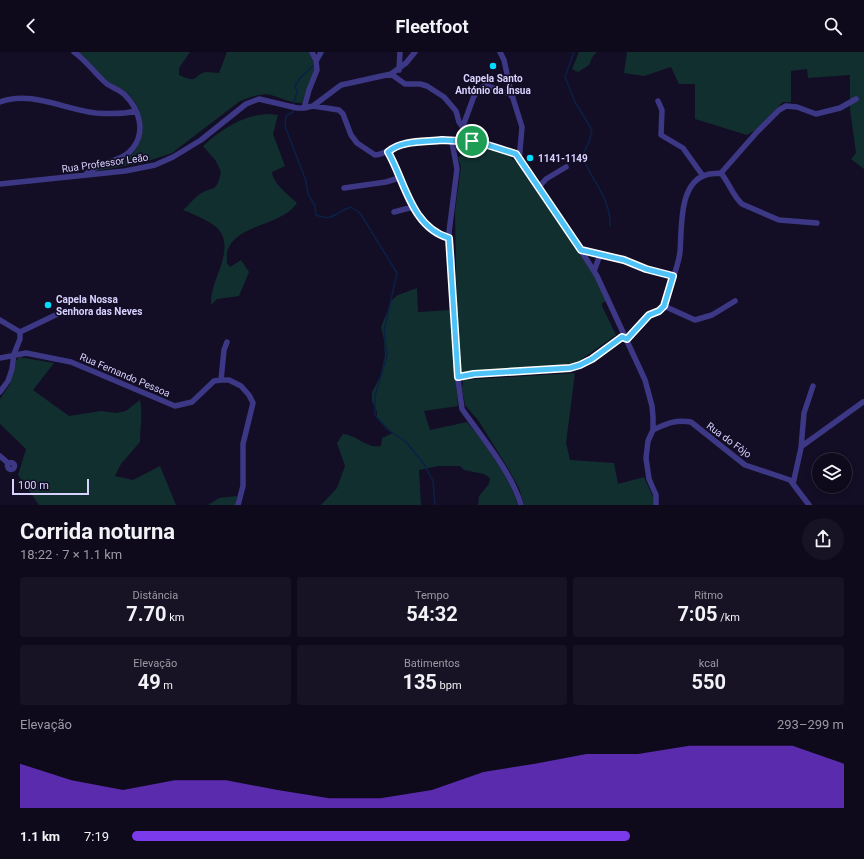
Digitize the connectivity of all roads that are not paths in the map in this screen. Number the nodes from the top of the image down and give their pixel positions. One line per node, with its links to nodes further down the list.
1 (74, 52): 16 (street)
2 (312, 52): 7 (street)
3 (321, 52): 7 (street)
4 (400, 52): 8 (street)
5 (415, 52): 8 (street, Rua Professor Leão)
6 (500, 52): 10 (street)
7 (317, 63): 15 (street)
8 (399, 70): 9 (street, Rua Professor Leão)
9 (392, 74): 14 (street, Rua Professor Leão); 17 (street)
10 (514, 100): 17 (street); 21 (street)
11 (658, 100): 25 (street)
12 (856, 100): 23 (street)
13 (0, 102): 16 (street)
14 (313, 106): 15 (street, Rua Professor Leão); 20 (street)
15 (301, 108): 24 (street, Rua Professor Leão)
16 (136, 111): 24 (street)
17 (463, 126): 18 (street)
18 (472, 141): 19 (street); 21 (street)
19 (452, 142): 20 (street); 33 (street)
20 (388, 152): 26 (street)
21 (520, 161): 29 (street)
22 (566, 167): 29 (street)
23 (721, 173): 25 (street); 32 (street)
24 (86, 174): 27 (street, Rua Professor Leão)
25 (703, 176): 37 (street)
26 (399, 178): 28 (street); 30 (street)
27 (0, 184)
28 (344, 188)
29 (538, 188): 34 (street)
30 (413, 207): 31 (street); 33 (street)
31 (394, 212)
32 (817, 223)
33 (449, 238): 47 (street)
34 (581, 250): 35 (street); 36 (street)
35 (600, 255): 36 (street); 37 (street)
36 (594, 271): 43 (street)
37 (673, 276): 39 (street)
38 (735, 301): 39 (street)
39 (664, 306): 43 (street)
40 (66, 310): 42 (street)
41 (0, 320): 42 (street)
42 (20, 332): 45 (street)
43 (627, 339): 47 (street); 52 (street)
44 (227, 342): 48 (street)
45 (14, 354): 46 (street, Rua Fernando Pessoa); 48 (street, Rua Fernando Pessoa); 50 (street)
46 (0, 358)
47 (458, 377): 58 (street)
48 (221, 380): 57 (street)
49 (813, 386): 53 (street)
50 (0, 392)
51 (863, 402): 53 (street)
52 (653, 430): 56 (street, Rua do Fôjo); 59 (street)
53 (802, 446): 56 (street)
54 (0, 456): 55 (street)
55 (8, 463)
56 (793, 484): 60 (street, Rua do Fôjo)
57 (238, 505)
58 (520, 505)
59 (656, 505)
60 (809, 505)

